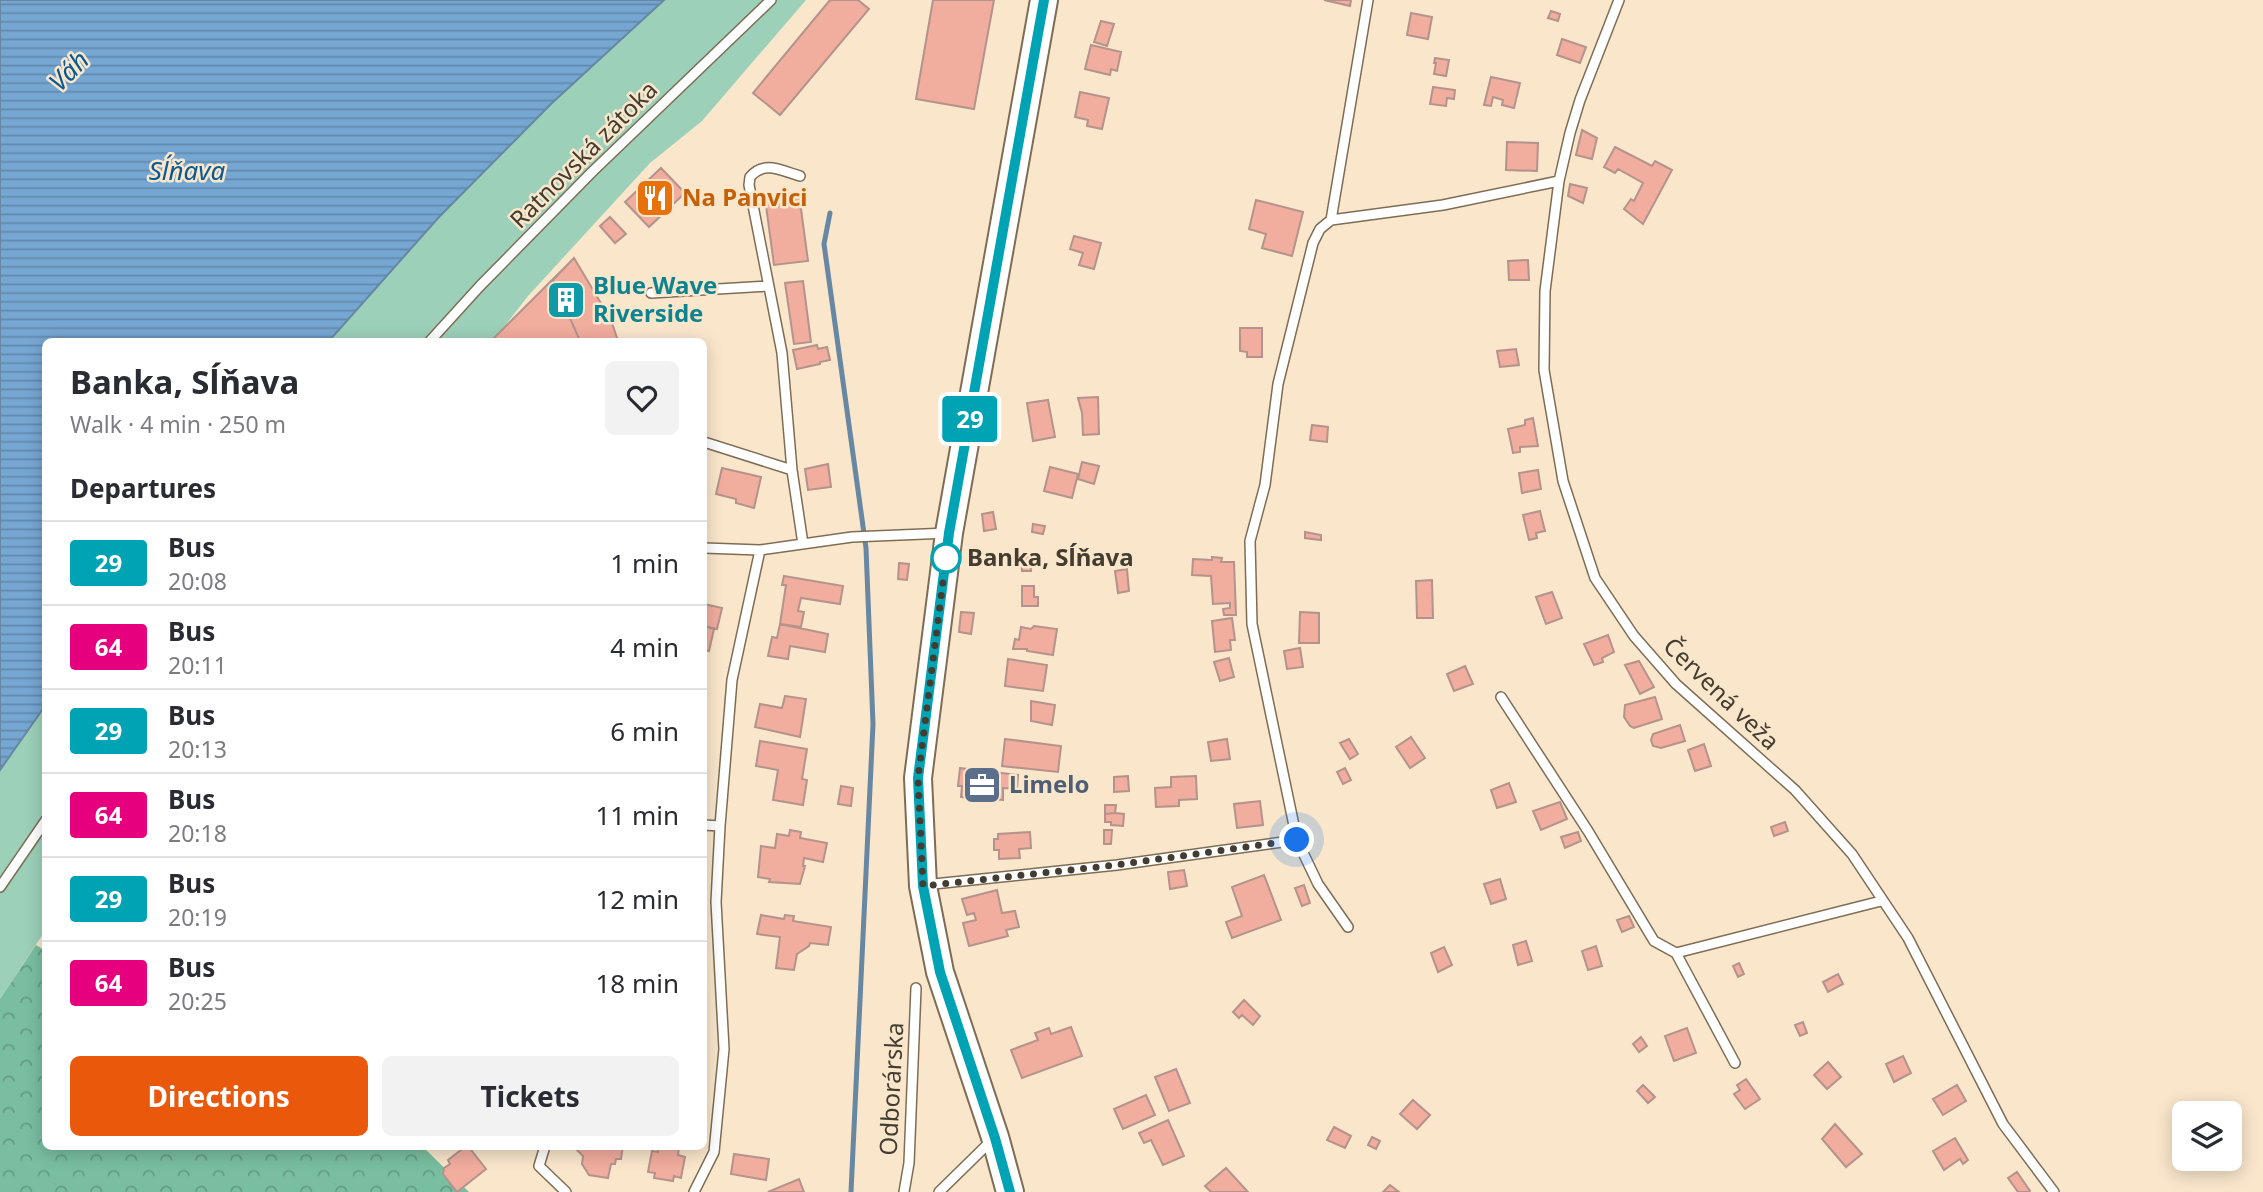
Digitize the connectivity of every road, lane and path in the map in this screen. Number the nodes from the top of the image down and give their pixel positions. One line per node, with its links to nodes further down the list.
1 (771, 0): 10 (lane, Ratnovská zátoka)
2 (1044, 0): 13 (main road)
3 (1367, 0): 7 (lane)
4 (1619, 0): 6 (lane, Červená veža)
5 (800, 176): 8 (lane)
6 (1559, 181): 7 (lane); 24 (lane, Červená veža)
7 (1331, 220): 21 (lane)
8 (768, 286): 9 (lane); 12 (lane)
9 (651, 293)
10 (433, 338)
11 (707, 443): 12 (lane)
12 (792, 470): 14 (lane)
13 (949, 533): 14 (lane); 22 (main road)
14 (803, 544): 16 (lane)
15 (707, 548): 16 (lane)
16 (760, 550): 20 (lane)
17 (1501, 697): 26 (lane)
18 (707, 825): 20 (lane)
19 (42, 826): 23 (lane)
20 (720, 826): 32 (lane)
21 (1297, 840): 22 (lane); 25 (lane)
22 (923, 886): 29 (main road)
23 (0, 887)
24 (1881, 901): 26 (lane); 36 (lane, Červená veža)
25 (1348, 927)
26 (1676, 953): 28 (lane)
27 (916, 988): 33 (lane, Odborárska)
28 (1735, 1063)
29 (995, 1138): 34 (lane); 35 (main road)
30 (544, 1150): 31 (lane)
31 (566, 1192)
32 (694, 1192)
33 (904, 1192)
34 (939, 1192)
35 (1010, 1192)
36 (2054, 1192)

